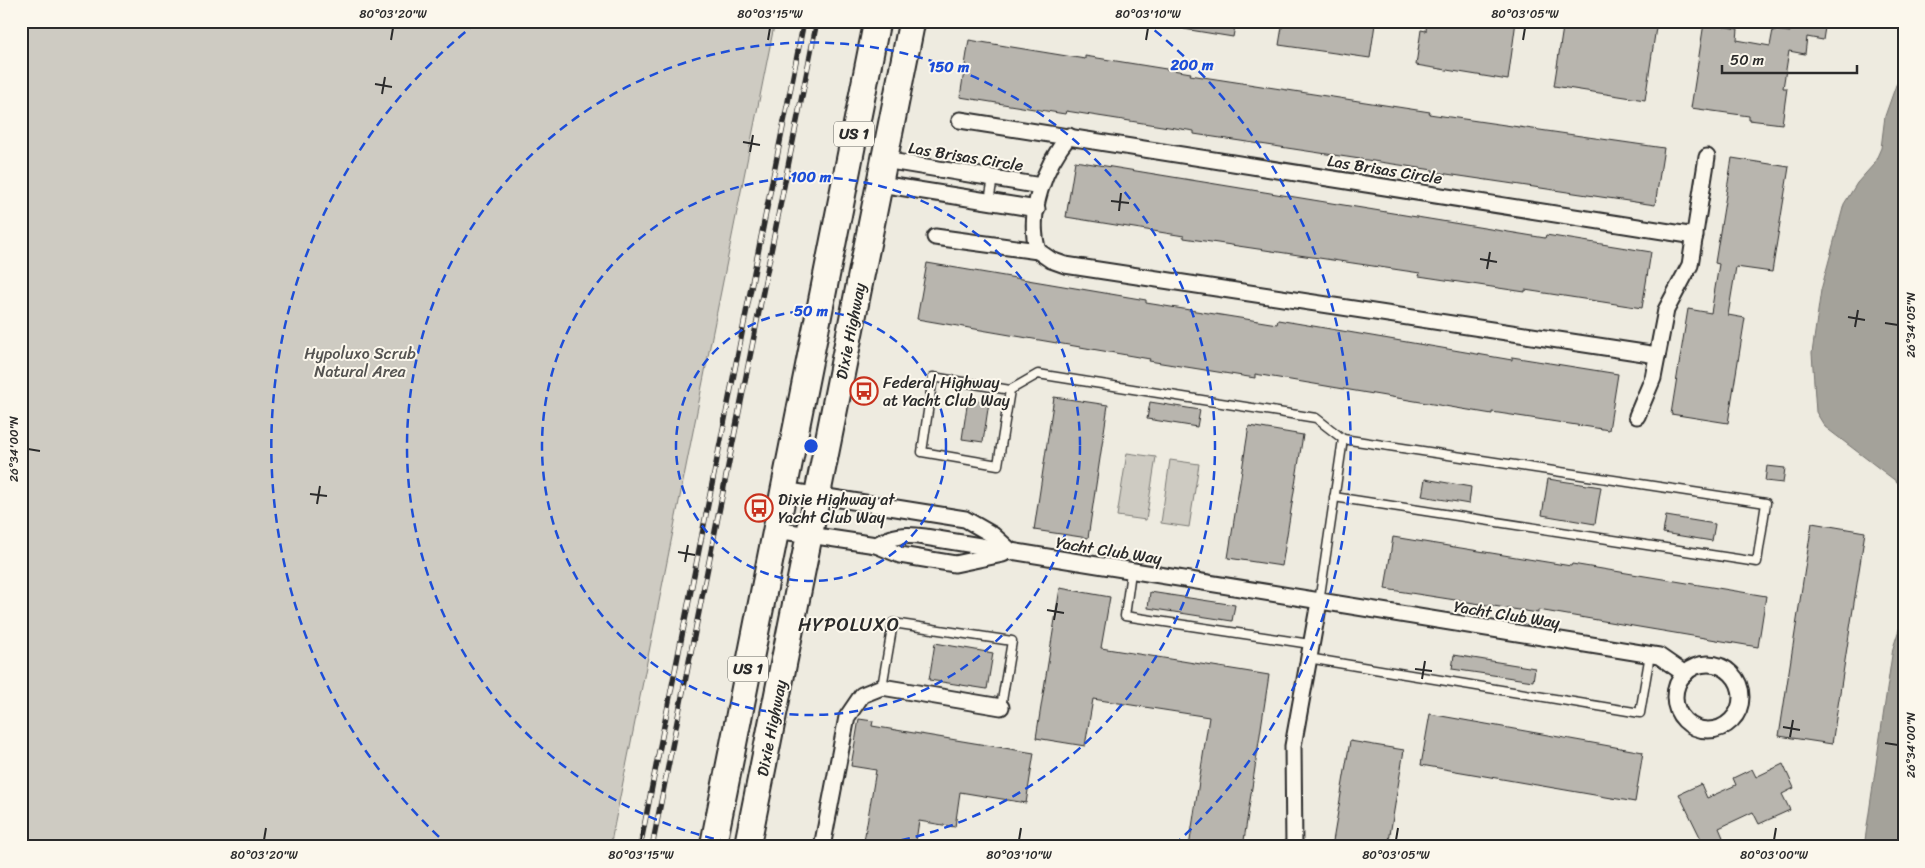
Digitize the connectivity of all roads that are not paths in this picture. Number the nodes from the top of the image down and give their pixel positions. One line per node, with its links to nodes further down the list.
1 (877, 21): 18 (main road, Dixie Highway / US 1)
2 (912, 21): 6 (main road, Dixie Highway / US 1)
3 (960, 120): 4 (street, Las Brisas Circle)
4 (1070, 136): 8 (street, Las Brisas Circle); 11 (street, Las Brisas Circle)
5 (1707, 157): 11 (street)
6 (882, 172): 7 (street, Las Brisas Circle); 9 (street); 19 (main road, Dixie Highway / US 1)
7 (993, 178): 8 (street, Las Brisas Circle); 9 (lane)
8 (1041, 186): 10 (street, Las Brisas Circle)
9 (988, 201): 10 (street)
10 (1037, 209): 13 (street, Las Brisas Circle)
11 (1695, 236): 14 (street)
12 (935, 237): 13 (street)
13 (1038, 251): 14 (street)
14 (1657, 355): 16 (street)
15 (1010, 390): 15 (lane); 17 (lane)
16 (1637, 416)
17 (1343, 439): 20 (lane); 20 (lane)
18 (784, 490): 19 (street); 22 (main road, Dixie Highway / US 1)
19 (817, 496): 21 (street); 23 (main road, Dixie Highway / US 1)
20 (1334, 497): 29 (lane)
21 (932, 514): 24 (street); 26 (street)
22 (776, 530): 23 (street, Yacht Club Way); 35 (main road, Dixie Highway / US 1)
23 (809, 537): 25 (street, Yacht Club Way); 36 (main road, Dixie Highway / US 1)
24 (925, 538): 25 (street, Yacht Club Way); 26 (street, Yacht Club Way); 27 (street)
25 (876, 545): 27 (street, Yacht Club Way)
26 (1012, 552): 27 (street, Yacht Club Way); 28 (street, Yacht Club Way)
27 (920, 558)
28 (1131, 572): 29 (street, Yacht Club Way); 30 (lane)
29 (1319, 602): 30 (street); 31 (street, Yacht Club Way)
30 (1309, 651): 31 (lane); 38 (street)
31 (1650, 654): 32 (street, Yacht Club Way)
32 (1685, 674): 32 (street)
33 (882, 687): 34 (street); 34 (lane); 37 (street)
34 (1001, 707)
35 (713, 847)
36 (747, 847)
37 (822, 847)
38 (1294, 847)

